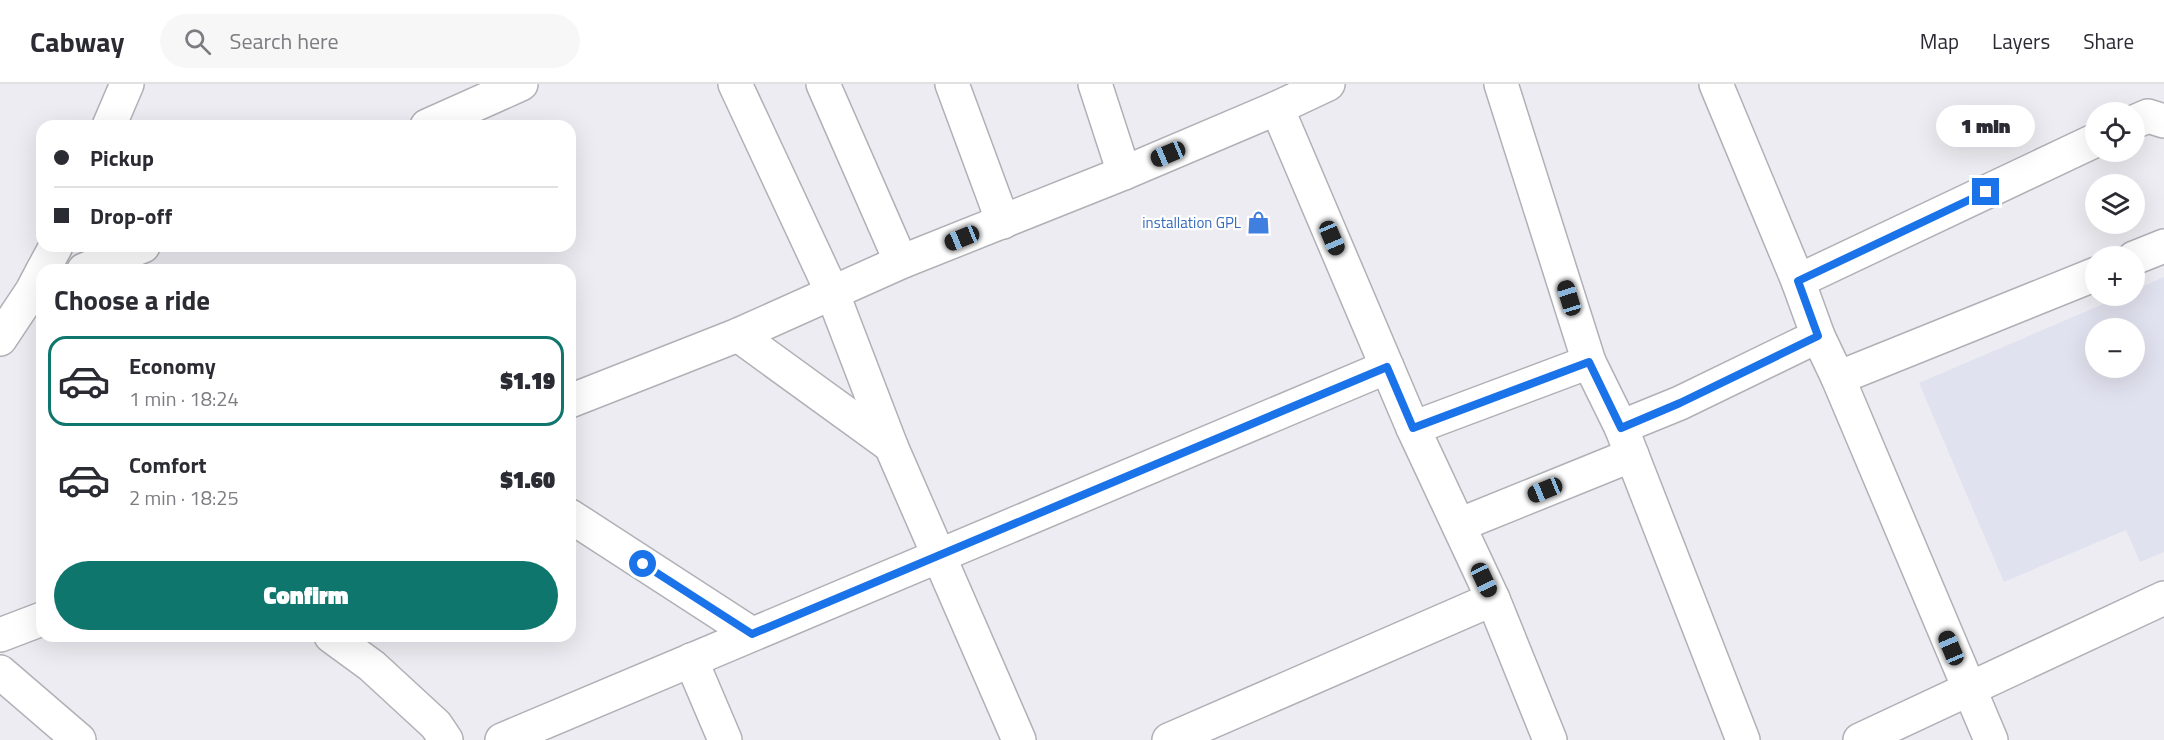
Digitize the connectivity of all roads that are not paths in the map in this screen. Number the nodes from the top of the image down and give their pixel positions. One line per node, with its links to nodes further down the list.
1 (127, 84): 12 (street)
2 (521, 84): 13 (street)
3 (735, 84): 26 (street)
4 (823, 84): 21 (street)
5 (952, 84): 17 (street)
6 (1095, 84): 16 (street)
7 (1328, 84): 10 (street)
8 (1501, 84): 30 (street)
9 (1716, 84): 24 (street)
10 (1277, 108): 16 (street); 31 (street)
11 (2145, 117): 14 (street)
12 (112, 120)
13 (440, 120)
14 (2164, 121)
15 (2085, 145): 24 (street)
16 (1124, 173): 17 (street)
17 (1003, 222): 21 (street)
18 (2164, 246): 20 (street)
19 (128, 252): 22 (street)
20 (2145, 254)
21 (901, 262): 26 (street)
22 (99, 264)
23 (2085, 278): 32 (street)
24 (1798, 281): 28 (street)
25 (36, 286): 29 (street)
26 (832, 292): 27 (street); 36 (street)
27 (738, 335): 33 (street); 36 (street)
28 (1818, 336): 32 (street); 35 (street)
29 (0, 339)
30 (1589, 362): 34 (street); 35 (street)
31 (1387, 367): 34 (street); 39 (street)
32 (1838, 378): 48 (street)
33 (576, 399)
34 (1413, 428): 38 (street)
35 (1627, 441): 38 (street); 56 (street)
36 (891, 446): 39 (street)
37 (576, 520): 43 (street)
38 (1459, 525): 41 (street)
39 (938, 556): 43 (street); 53 (street)
40 (2164, 598): 48 (street)
41 (1493, 599): 54 (street); 55 (street)
42 (36, 621): 44 (street)
43 (752, 634): 46 (street)
44 (0, 635)
45 (340, 642): 50 (street)
46 (691, 660): 51 (street); 52 (street)
47 (0, 672): 49 (street)
48 (1968, 689): 57 (street); 58 (street)
49 (78, 740)
50 (446, 740)
51 (501, 740)
52 (725, 740)
53 (1019, 740)
54 (1169, 740)
55 (1550, 740)
56 (1743, 740)
57 (1860, 740)
58 (1990, 740)

